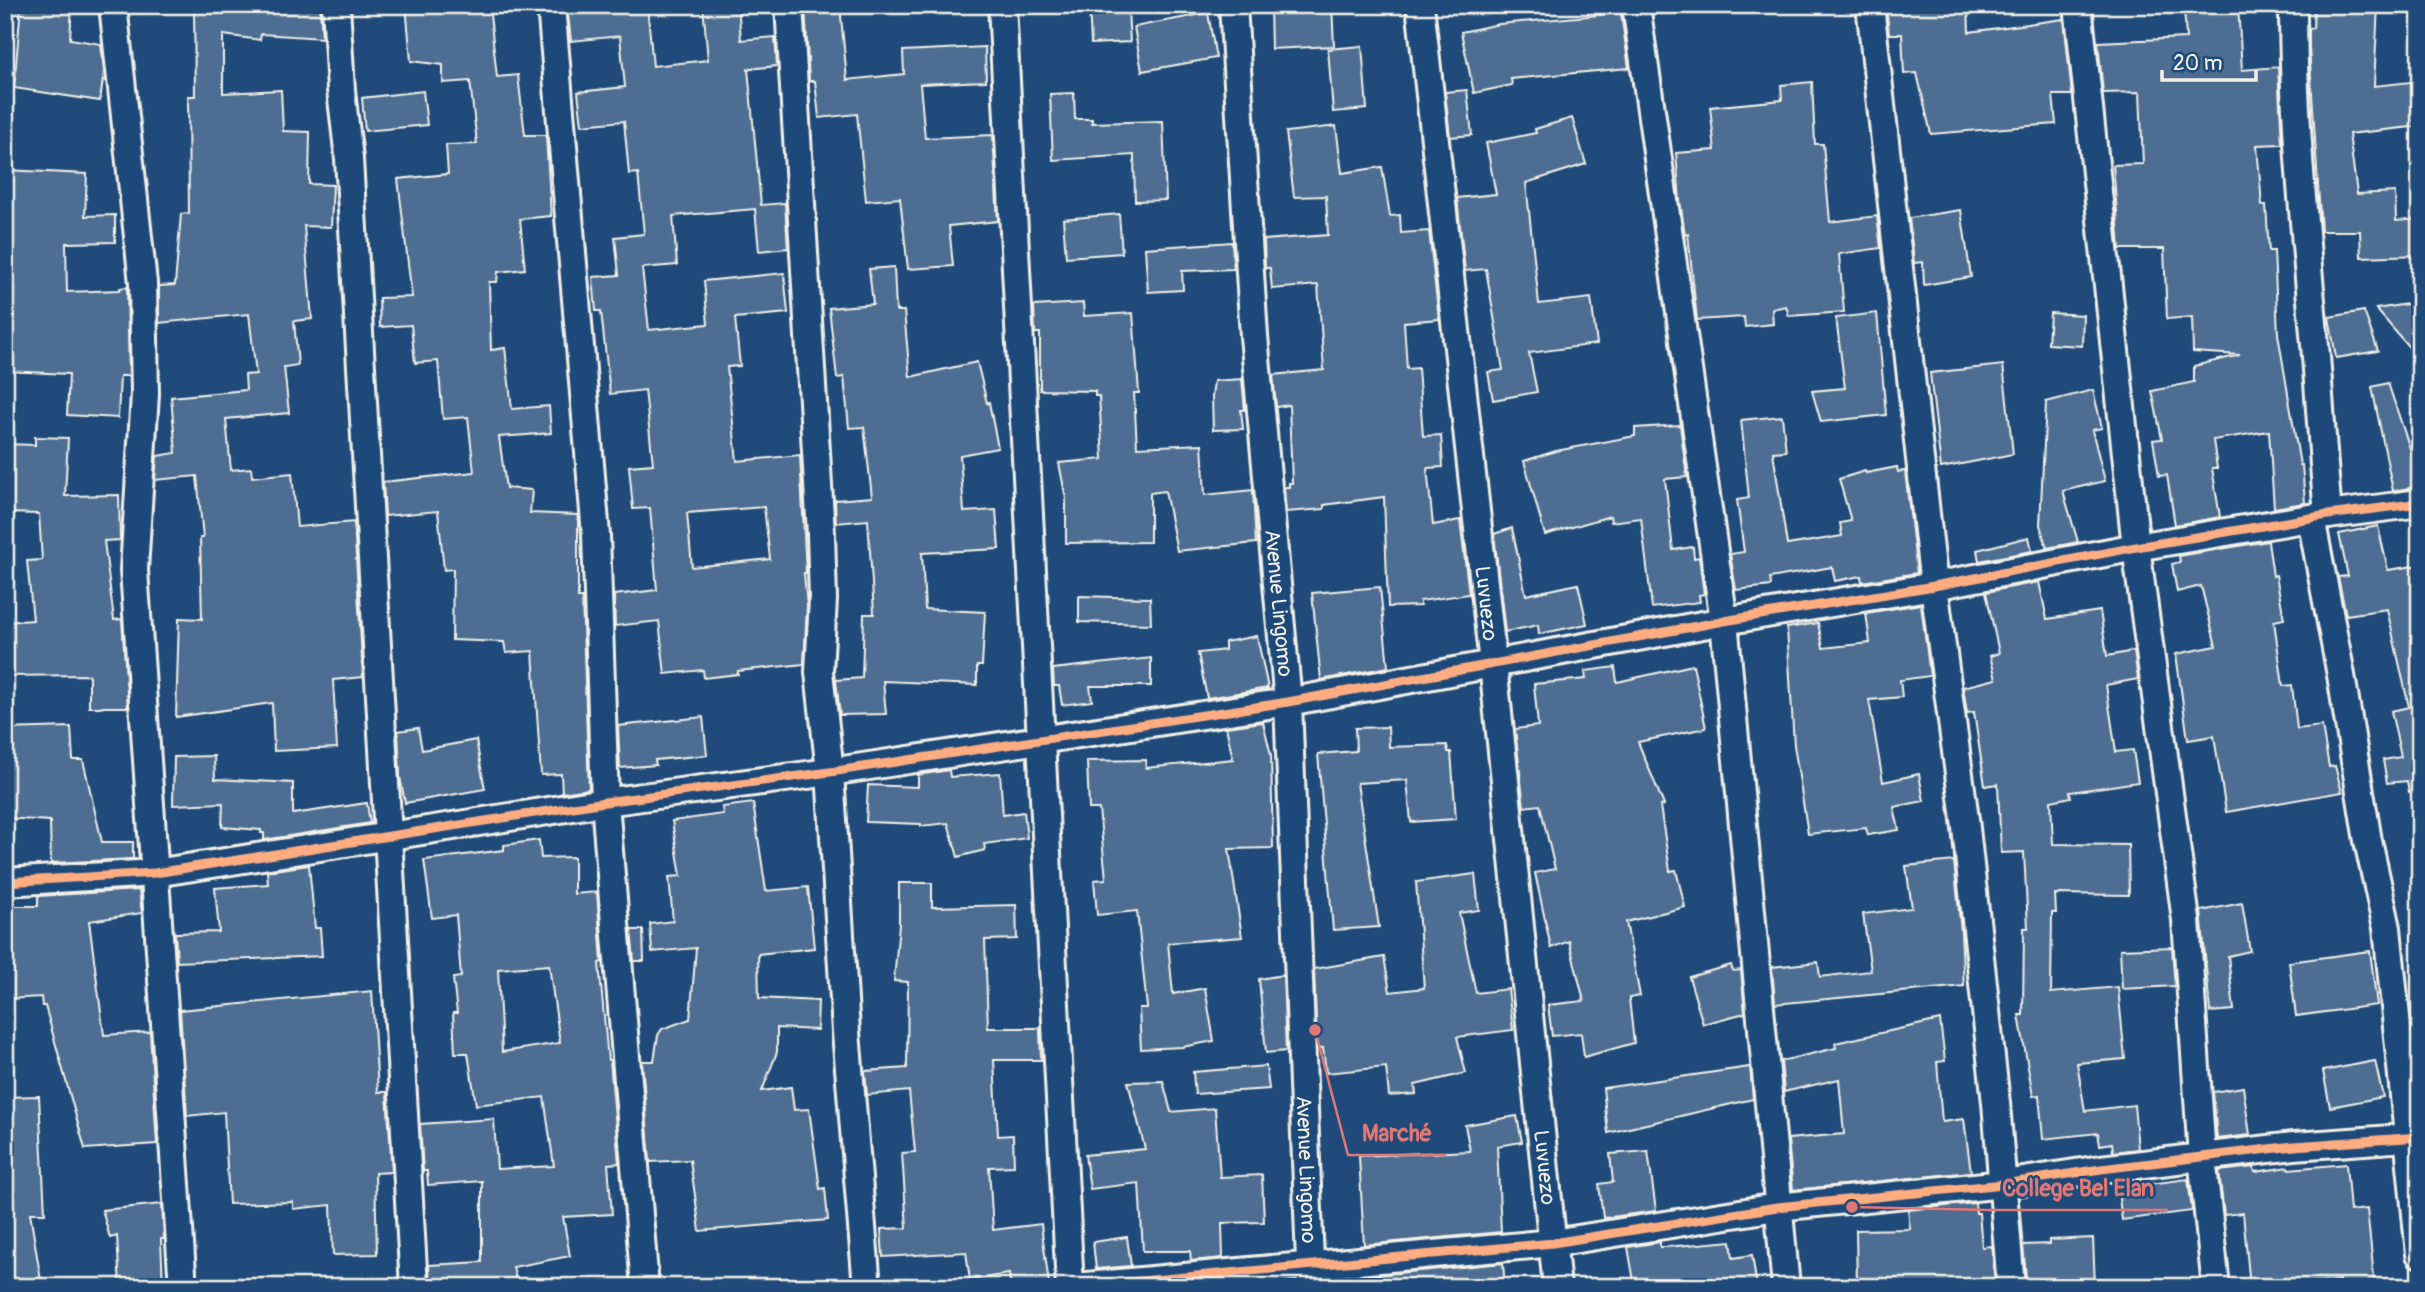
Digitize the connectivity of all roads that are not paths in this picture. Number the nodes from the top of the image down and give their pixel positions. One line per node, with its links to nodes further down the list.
1 (113, 5): 23 (street)
2 (336, 5): 22 (street)
3 (551, 5): 21 (street)
4 (789, 5): 20 (street)
5 (1002, 5): 19 (street)
6 (1233, 5): 18 (street, Avenue Lingomo)
7 (1420, 5): 17 (street, Luvuezo)
8 (1636, 5): 16 (street)
9 (1870, 5): 15 (street)
10 (2078, 5): 14 (street)
11 (2293, 5): 13 (street)
12 (2420, 503): 13 (street)
13 (2319, 517): 14 (street); 25 (street)
14 (2136, 547): 15 (street); 26 (street)
15 (1934, 586): 16 (street); 27 (street)
16 (1724, 621): 17 (street); 28 (street)
17 (1493, 664): 18 (street); 29 (street, Luvuezo)
18 (1288, 702): 19 (street); 31 (street, Avenue Lingomo)
19 (1042, 738): 20 (street); 36 (street)
20 (830, 772): 21 (street); 35 (street)
21 (606, 802): 22 (street); 34 (street)
22 (387, 838): 23 (street); 33 (street)
23 (155, 873): 24 (street); 32 (street)
24 (5, 882)
25 (2414, 1138): 26 (street); 30 (street)
26 (2202, 1157): 27 (street); 41 (street)
27 (2004, 1184): 28 (street); 40 (street)
28 (1777, 1207): 29 (street); 39 (street)
29 (1553, 1244): 31 (street); 38 (street, Luvuezo)
30 (2420, 1254)
31 (1311, 1276): 37 (street)
32 (183, 1287)
33 (414, 1287)
34 (645, 1287)
35 (867, 1287)
36 (1070, 1287)
37 (1076, 1287)
38 (1557, 1287)
39 (1786, 1287)
40 (2011, 1287)
41 (2216, 1287)

